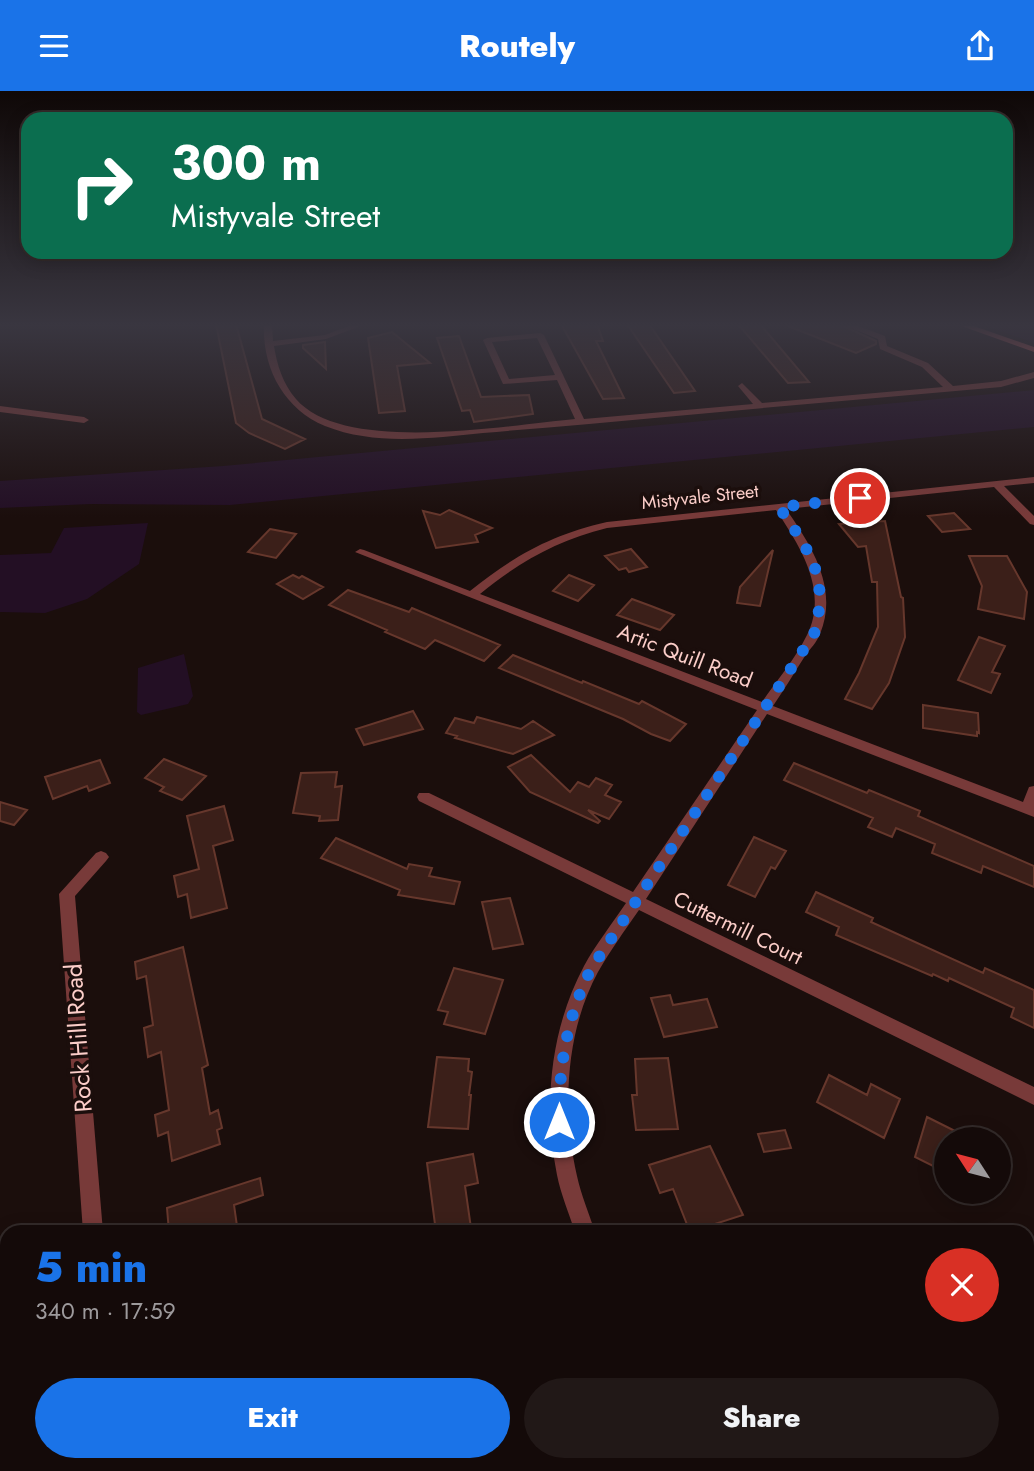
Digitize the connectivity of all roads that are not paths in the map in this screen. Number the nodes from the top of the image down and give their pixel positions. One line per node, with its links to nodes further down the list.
1 (283, 388): 9 (street)
2 (565, 388): 9 (street)
3 (744, 388): 6 (street)
4 (957, 388): 5 (street)
5 (951, 389): 6 (street)
6 (760, 406): 9 (street)
7 (0, 409): 8 (street)
8 (85, 420)
9 (581, 422)
10 (1034, 480): 11 (street, Mistyvale Street)
11 (996, 484): 12 (street, Mistyvale Street); 13 (street)
12 (779, 507): 15 (street, Mistyvale Street); 16 (street)
13 (1034, 522)
14 (360, 552): 15 (street, Artic Quill Road)
15 (472, 596): 16 (street, Artic Quill Road)
16 (766, 709): 19 (street, Artic Quill Road); 21 (street)
17 (1034, 791): 19 (street)
18 (424, 797): 21 (street, Cuttermill Court)
19 (1031, 811)
20 (101, 857): 23 (street, Rock Hill Road)
21 (637, 901): 22 (street, Cuttermill Court); 24 (street)
22 (1034, 1096)
23 (92, 1225)
24 (583, 1225)

